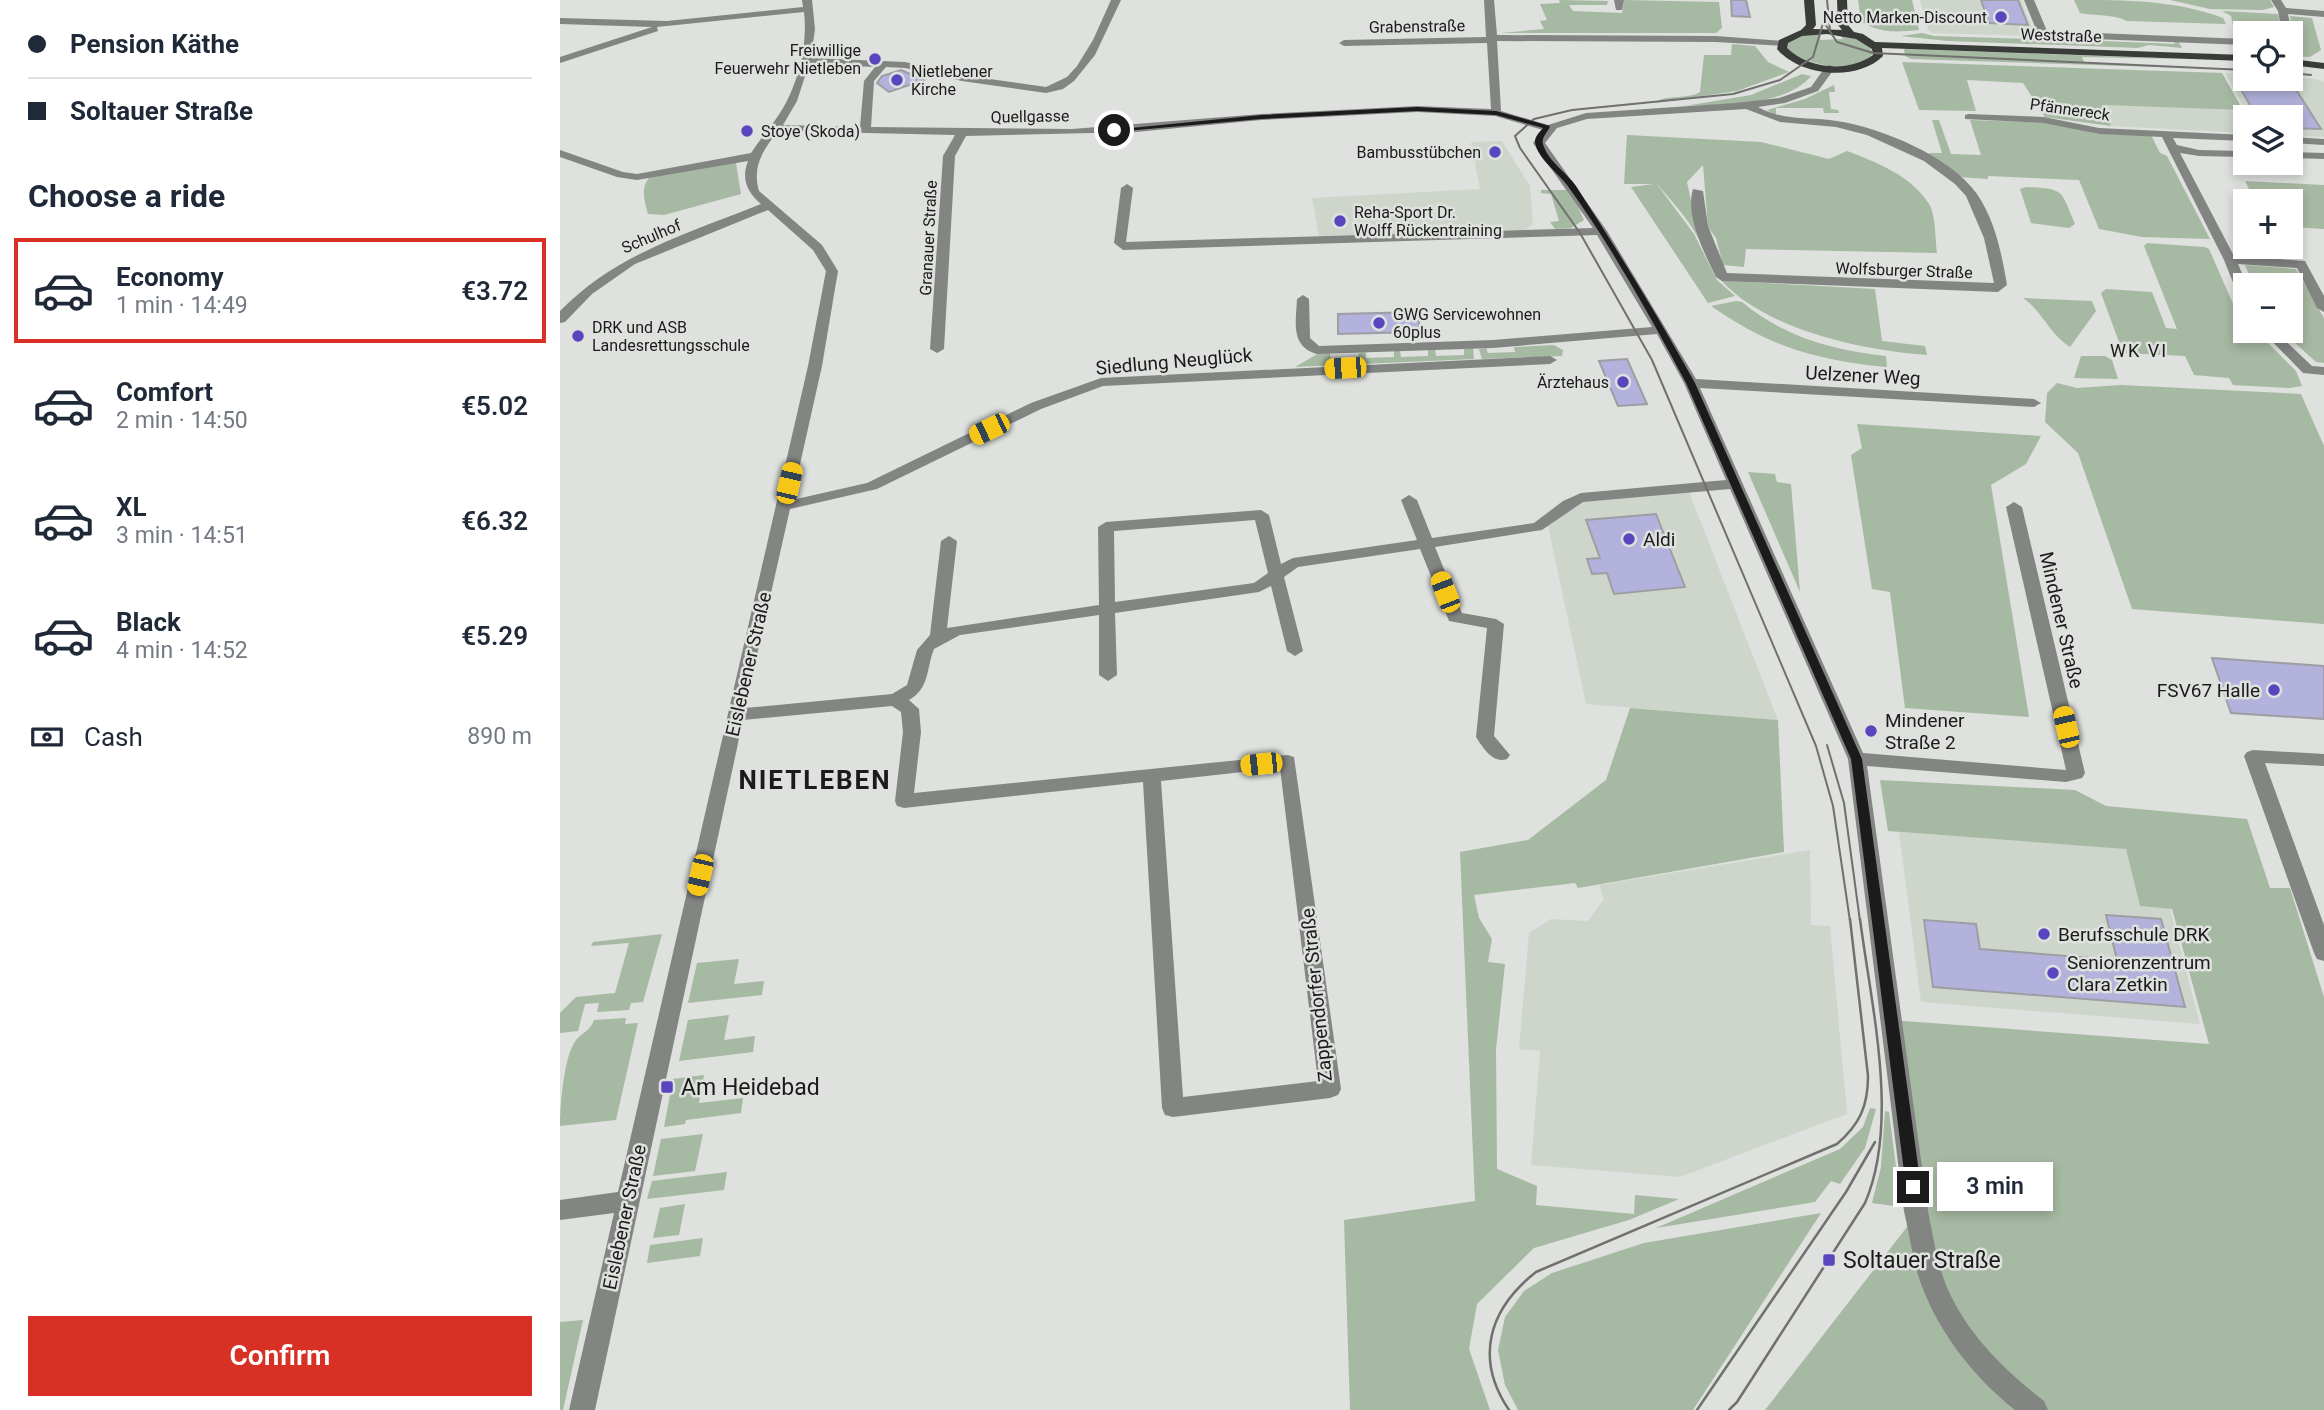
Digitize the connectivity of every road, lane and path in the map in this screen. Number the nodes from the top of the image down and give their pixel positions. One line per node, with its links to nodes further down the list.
1 (1116, 0): 24 (street)
2 (1489, 0): 15 (street)
3 (1809, 0): 13 (main road)
4 (1842, 0): 14 (main road)
5 (2029, 0): 16 (street)
6 (2276, 0): 8 (street)
7 (807, 4): 12 (street); 22 (street)
8 (2283, 11): 9 (street); 11 (street)
9 (2324, 14)
10 (560, 21): 12 (street)
11 (2285, 21)
12 (667, 24): 21 (street)
13 (1805, 32): 14 (main road); 18 (main road)
14 (1850, 34): 19 (main road)
15 (1490, 39): 17 (street, Grabenstraße); 18 (street); 28 (street)
16 (2233, 42)
17 (1344, 43)
18 (1782, 44): 26 (main road)
19 (1875, 45): 20 (main road, Weststraße); 26 (main road)
20 (2233, 58)
21 (560, 60)
22 (804, 61): 24 (street); 30 (street)
23 (2303, 63): 25 (main road)
24 (883, 65): 31 (street)
25 (2324, 65)
26 (1830, 68): 27 (street, Wolfsburger Straße)
27 (1749, 106): 32 (street, Wolfsburger Straße); 45 (street, Wolfsburger Straße)
28 (1496, 113): 32 (street, Quellgasse); 33 (street, Quellgasse)
29 (1969, 117): 34 (street, Pfännereck)
30 (774, 128): 31 (street, Quellgasse); 42 (street)
31 (861, 128): 33 (street, Quellgasse)
32 (1547, 128): 47 (street)
33 (962, 132): 55 (street, Granauer Straße)
34 (2166, 134): 35 (street, Pfännereck); 38 (street)
35 (2233, 137)
36 (2303, 141): 37 (street)
37 (2324, 142)
38 (2172, 148): 40 (street); 48 (street)
39 (560, 153): 42 (street)
40 (2233, 154)
41 (2303, 155): 43 (street)
42 (755, 156): 46 (street, Eislebener Straße)
43 (2324, 156)
44 (1127, 188): 47 (street)
45 (1697, 191)
46 (770, 205): 52 (street, Schulhof); 62 (street, Eislebener Straße)
47 (1601, 231): 53 (street)
48 (2230, 260): 49 (street); 51 (street)
49 (2235, 273)
50 (1303, 299): 53 (street)
51 (2324, 307)
52 (560, 319)
53 (1662, 330): 58 (street)
54 (2280, 343): 57 (street)
55 (937, 349)
56 (1550, 360): 62 (street, Siedlung Neuglück)
57 (2324, 370)
58 (1691, 383): 59 (street, Uelzener Weg); 60 (street)
59 (2034, 403)
60 (1734, 484): 65 (street); 74 (street)
61 (1409, 500): 65 (street)
62 (783, 506): 72 (street, Eislebener Straße)
63 (2014, 507): 74 (street, Mindener Straße)
64 (949, 541): 68 (street)
65 (1427, 543): 66 (street); 73 (street)
66 (1276, 575): 67 (street); 67 (street); 69 (street)
67 (1107, 609): 68 (street); 70 (street)
68 (939, 636): 71 (street)
69 (1295, 652)
70 (1108, 674)
71 (895, 700): 72 (street); 76 (street, Zappendorfer Straße)
72 (735, 715): 78 (street, Eislebener Straße)
73 (1501, 755)
74 (1857, 759): 81 (street)
75 (2324, 760): 77 (street)
76 (1152, 776): 76 (street, Zappendorfer Straße)
77 (2324, 953)
78 (628, 1201): 79 (street); 80 (street, Eislebener Straße)
79 (560, 1210)
80 (582, 1410)
81 (2035, 1410)

